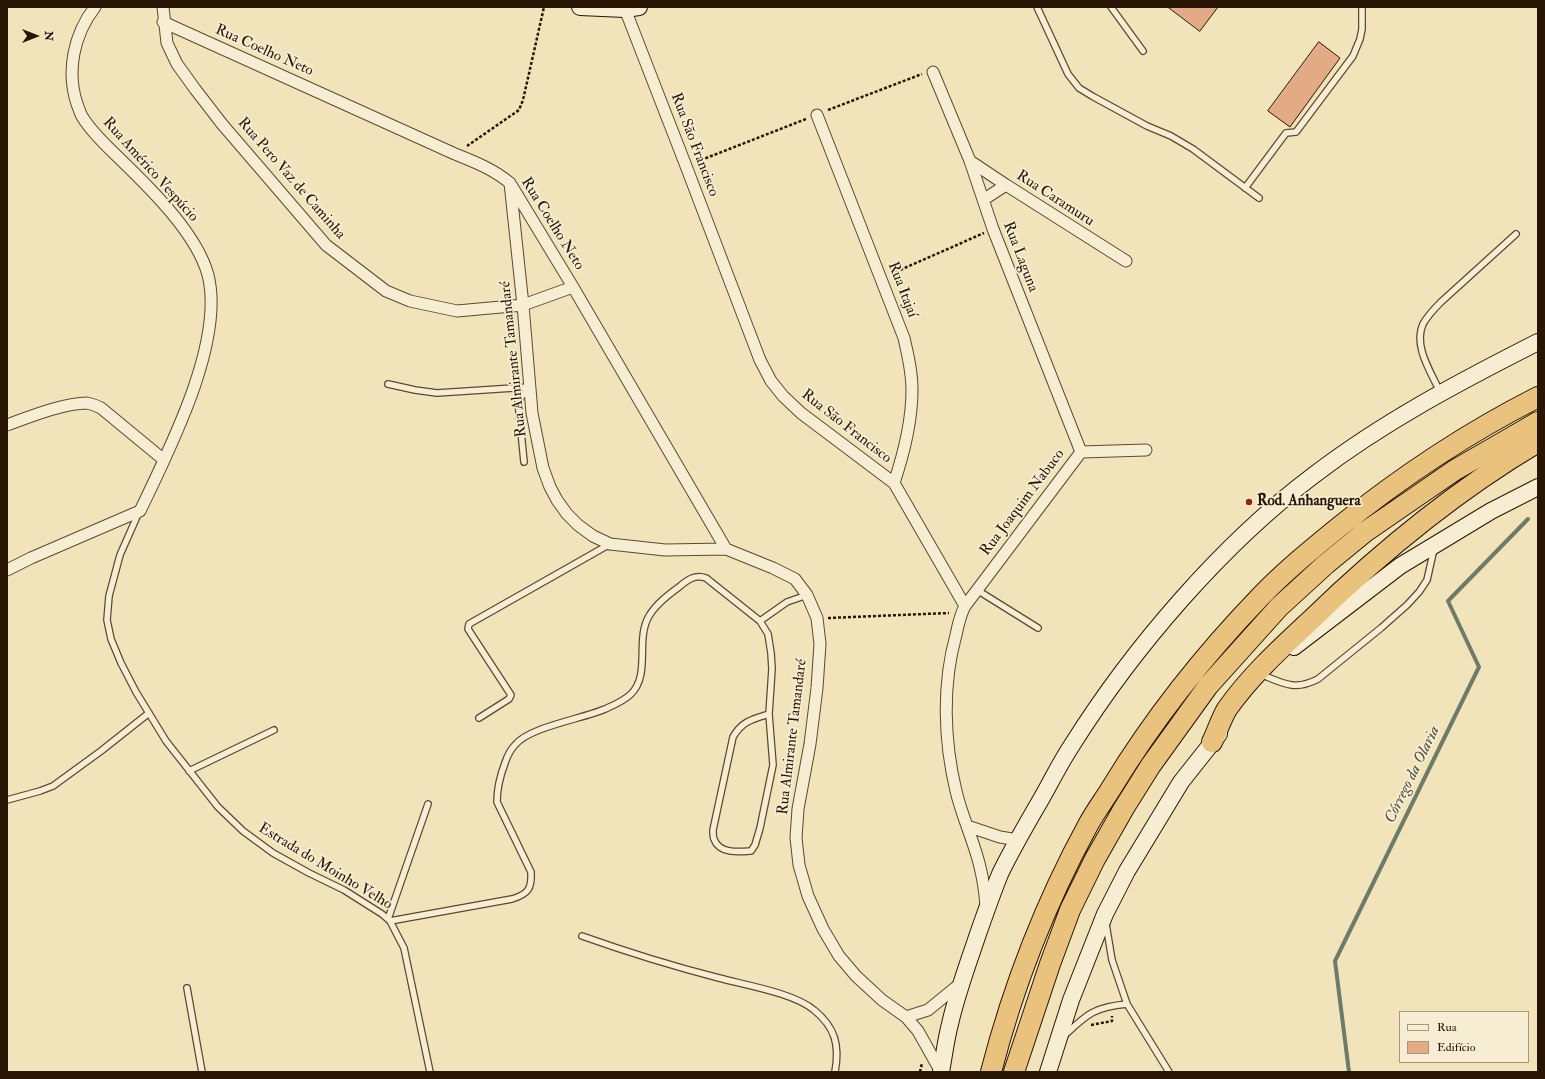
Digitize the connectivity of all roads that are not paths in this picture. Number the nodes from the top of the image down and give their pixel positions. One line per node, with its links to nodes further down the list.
1 (95, 7): 32 (street, Rua Américo Vespúcio)
2 (163, 7): 8 (street, Rua Pero Vaz de Caminha)
3 (580, 7): 7 (main road)
4 (1037, 7): 15 (lane)
5 (1111, 7): 9 (lane)
6 (1362, 7): 15 (lane)
7 (632, 8): 34 (street, Rua São Francisco)
8 (163, 22): 13 (street, Rua Coelho Neto); 21 (street, Rua Pero Vaz de Caminha)
9 (1143, 51)
10 (933, 72): 12 (street, Rua Laguna)
11 (817, 115): 34 (street, Rua Itajaí)
12 (970, 161): 14 (street, Rua Caramuru); 17 (street, Rua Laguna)
13 (510, 183): 20 (street, Rua Coelho Neto); 21 (street, Rua Almirante Tamandaré)
14 (1006, 185): 17 (street); 19 (street, Rua Caramuru)
15 (1245, 188): 16 (lane)
16 (1259, 198)
17 (983, 200): 31 (street, Rua Laguna)
18 (1516, 234): 25 (lane)
19 (1126, 261)
20 (573, 287): 21 (street, Rua Pero Vaz de Caminha); 39 (street, Rua Coelho Neto)
21 (523, 305): 24 (street, Rua Almirante Tamandaré)
22 (1538, 342): 25 (main road)
23 (388, 384): 24 (lane)
24 (529, 387): 33 (lane); 38 (street, Rua Almirante Tamandaré)
25 (1440, 393): 56 (main road)
26 (1538, 397): 70 (highway)
27 (1538, 422): 71 (highway)
28 (7, 425): 32 (street)
29 (1538, 442): 51 (highway)
30 (1146, 450): 31 (street, Rua Joaquim Nabuco)
31 (1081, 452): 41 (street, Rua Joaquim Nabuco)
32 (164, 460): 36 (street, Rua Américo Vespúcio)
33 (524, 462)
34 (894, 482): 43 (street, Rua São Francisco)
35 (1538, 486): 37 (main road)
36 (140, 511): 40 (street); 47 (lane, Estrada do Moinho Velho)
37 (1436, 543): 46 (main road); 46 (lane)
38 (610, 544): 39 (street, Rua Almirante Tamandaré); 49 (lane)
39 (726, 549): 42 (street, Rua Almirante Tamandaré)
40 (7, 570)
41 (977, 590): 43 (street, Rua Joaquim Nabuco); 45 (lane)
42 (807, 595): 44 (lane); 64 (street, Rua Almirante Tamandaré)
43 (964, 609): 55 (street)
44 (760, 621): 48 (lane); 59 (lane)
45 (1038, 628)
46 (1266, 676): 51 (main road)
47 (149, 713): 52 (lane, Estrada do Moinho Velho); 53 (lane)
48 (769, 714): 48 (lane)
49 (479, 718)
50 (274, 730): 52 (lane)
51 (1212, 742): 58 (main road)
52 (189, 771): 59 (lane, Estrada do Moinho Velho)
53 (7, 800)
54 (428, 804): 59 (lane)
55 (966, 826): 56 (street); 57 (street)
56 (1018, 840): 57 (main road)
57 (987, 909): 61 (main road)
58 (1105, 914): 63 (lane); 65 (main road)
59 (389, 920): 67 (lane, Estrada do Moinho Velho)
60 (582, 936): 68 (lane)
61 (962, 982): 64 (street); 69 (main road)
62 (187, 988): 66 (lane)
63 (1127, 1004): 65 (lane); 73 (lane)
64 (906, 1017): 69 (street, Rua Almirante Tamandaré)
65 (1056, 1042): 72 (main road)
66 (202, 1072)
67 (430, 1072)
68 (835, 1072)
69 (941, 1072)
70 (991, 1072)
71 (1014, 1072)
72 (1048, 1072)
73 (1169, 1072)

